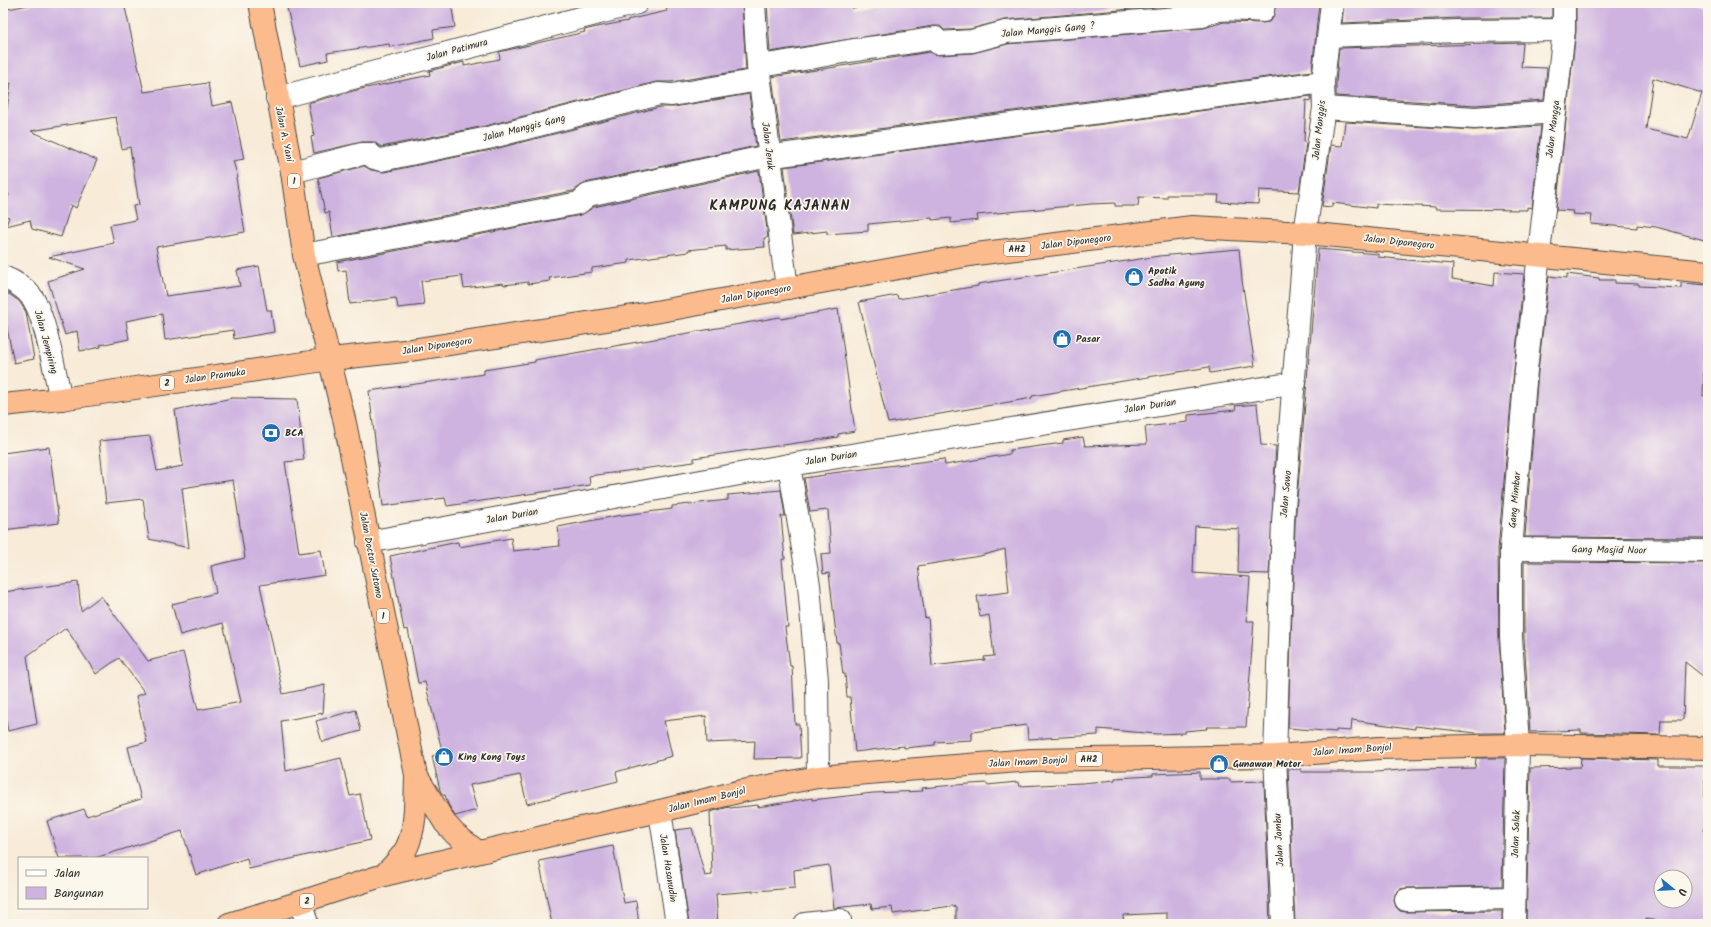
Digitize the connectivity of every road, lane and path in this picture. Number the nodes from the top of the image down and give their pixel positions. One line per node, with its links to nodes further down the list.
1 (260, 3): 11 (highway, Jalan A. Yani / 1)
2 (637, 3): 11 (street, Jalan Patimura)
3 (754, 3): 9 (street, Jalan Jeruk)
4 (1264, 3): 9 (street, Jalan Manggis Gang ?)
5 (1332, 3): 8 (street, Jalan Manggis)
6 (1564, 3): 7 (street, Jalan Mangga)
7 (1564, 30): 8 (street); 13 (street, Jalan Mangga)
8 (1329, 36): 10 (street, Jalan Manggis)
9 (758, 73): 14 (street, Jalan Jeruk); 15 (street, Jalan Manggis Gang)
10 (1322, 82): 12 (street, Jalan Manggis); 14 (street)
11 (277, 98): 15 (highway, Jalan A. Yani / 1)
12 (1324, 108): 13 (street); 16 (street, Jalan Manggis)
13 (1555, 112): 18 (street, Jalan Mangga)
14 (769, 157): 17 (street); 21 (street, Jalan Jeruk)
15 (292, 172): 17 (highway, Jalan A. Yani / 1)
16 (1305, 233): 18 (highway, Jalan Diponegoro / AH2); 21 (highway, Jalan Diponegoro / AH2); 23 (street, Jalan Sawo)
17 (304, 255): 22 (highway, Jalan A. Yani / 1)
18 (1538, 256): 19 (highway, Jalan Diponegoro / AH2); 28 (street, Gang Mimbar)
19 (1708, 272)
20 (3, 277): 24 (street, Jalan Jempiring)
21 (787, 288): 22 (highway, Jalan Diponegoro / AH2)
22 (331, 359): 24 (highway, Jalan Pramuka / 2); 27 (highway, Jalan Doctor Sutomo / 1)
23 (1295, 383): 26 (street, Jalan Durian); 32 (street, Jalan Sawo)
24 (61, 399): 25 (highway, Jalan Pramuka / 2)
25 (3, 405)
26 (789, 465): 27 (street, Jalan Durian); 34 (street)
27 (368, 542): 33 (highway, Jalan Doctor Sutomo / 1)
28 (1511, 549): 29 (street, Gang Masjid Noor); 30 (street, Gang Mimbar)
29 (1708, 551)
30 (1518, 745): 31 (highway, Jalan Imam Bonjol / AH2); 32 (highway, Jalan Imam Bonjol / AH2); 38 (street, Jalan Salak)
31 (1708, 748)
32 (1275, 756): 34 (highway, Jalan Imam Bonjol / AH2); 46 (street, Jalan Jambu)
33 (416, 775): 36 (highway, Jalan Doctor Sutomo / 1); 37 (highway, Jalan Doctor Sutomo)
34 (818, 777): 35 (highway, Jalan Imam Bonjol / AH2)
35 (660, 812): 36 (highway, Jalan Imam Bonjol / AH2); 44 (street, Jalan Hasanudin)
36 (478, 852): 37 (highway, Jalan Imam Bonjol / 2)
37 (384, 875): 40 (highway, 2)
38 (1514, 898): 39 (street); 47 (street, Jalan Salak)
39 (1406, 900)
40 (301, 902): 42 (highway, 2); 43 (street)
41 (840, 920): 45 (street)
42 (229, 924)
43 (307, 924)
44 (677, 924)
45 (805, 924)
46 (1283, 924)
47 (1514, 924)

